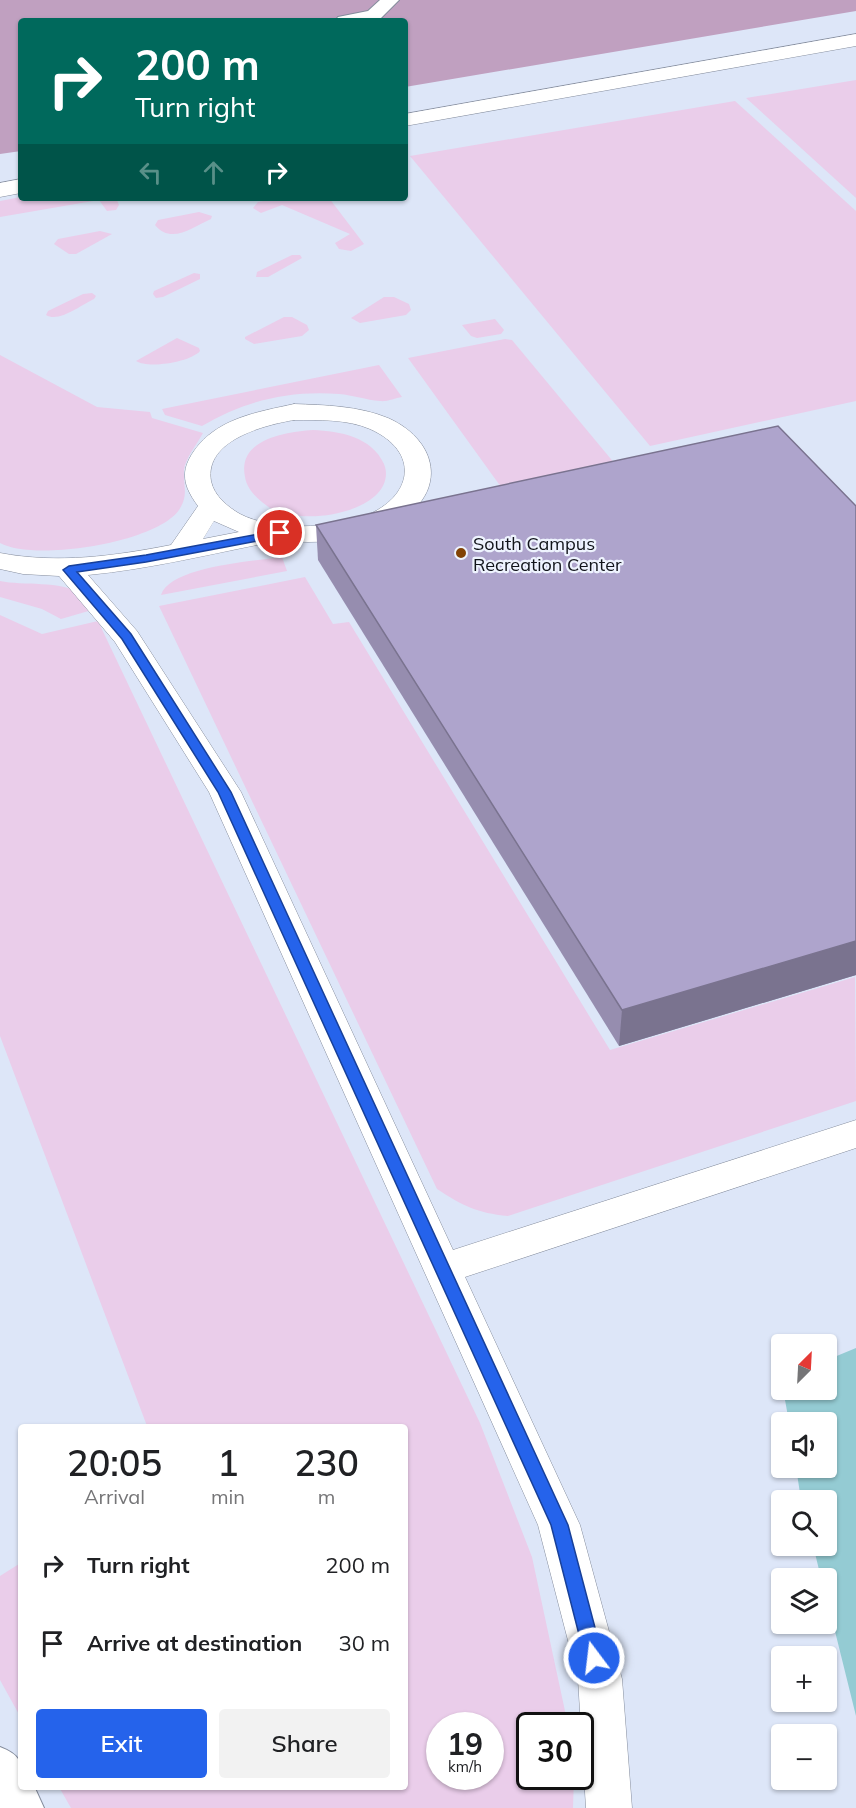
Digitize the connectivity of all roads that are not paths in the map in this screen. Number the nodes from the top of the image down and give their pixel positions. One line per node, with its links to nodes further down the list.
1 (390, 0): 2 (lane)
2 (359, 18)
3 (856, 40): 4 (street)
4 (408, 119)
5 (18, 187): 6 (street)
6 (0, 190)
7 (212, 506): 8 (street); 8 (street); 9 (street)
8 (280, 533): 9 (street)
9 (181, 551): 11 (street)
10 (0, 561): 11 (street)
11 (69, 570): 13 (street)
12 (856, 1134): 13 (street)
13 (443, 1269): 16 (street)
14 (0, 1767): 15 (lane)
15 (23, 1808)
16 (609, 1808)

